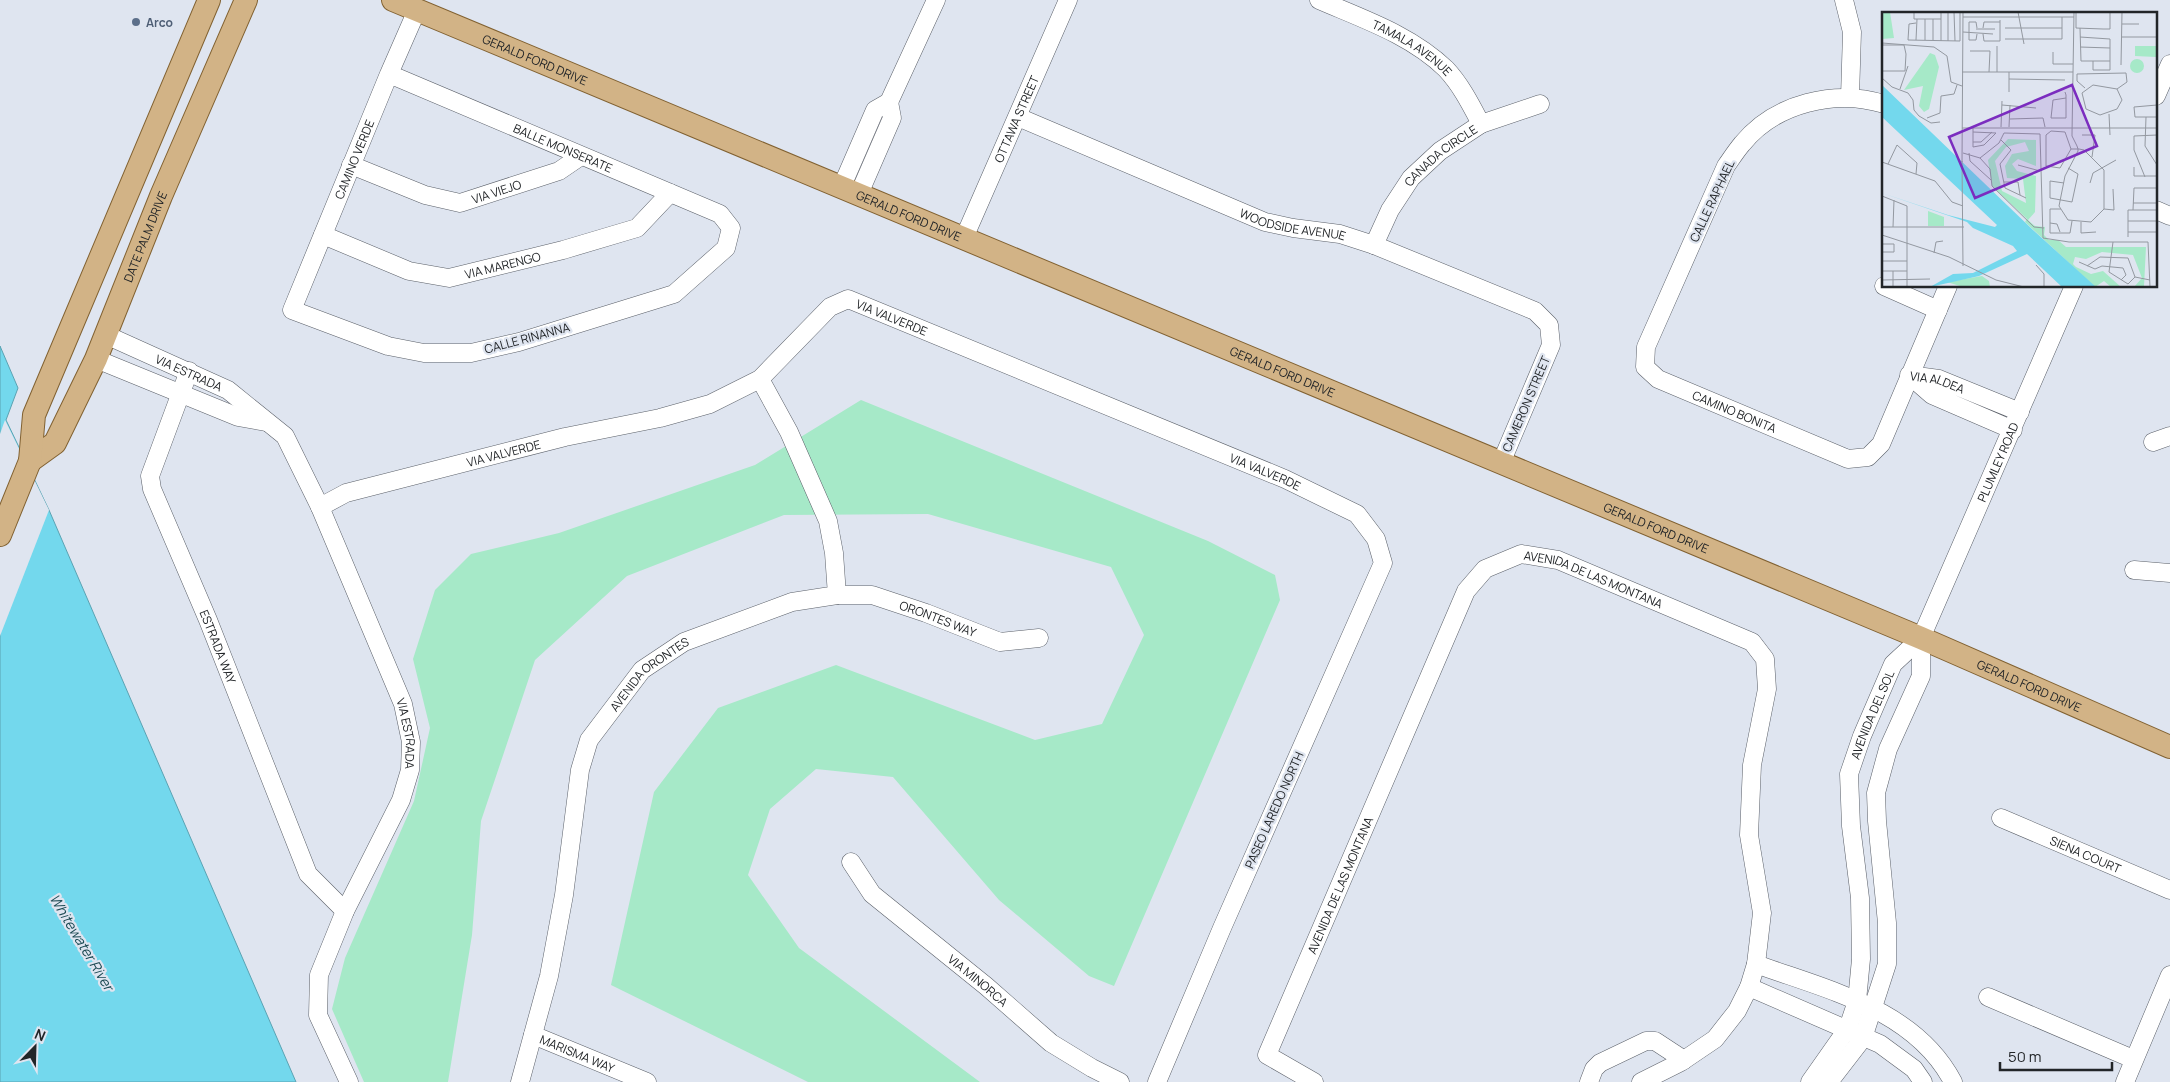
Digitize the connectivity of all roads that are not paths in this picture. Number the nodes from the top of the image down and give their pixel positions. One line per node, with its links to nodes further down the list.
1 (209, 0): 28 (main road)
2 (246, 0): 36 (main road, DATE PALM DRIVE)
3 (393, 0): 8 (main road, GERALD FORD DRIVE)
4 (936, 0): 13 (street)
5 (1068, 0): 16 (street, OTTAWA STREET)
6 (1319, 0): 18 (street, TAMALA AVENUE)
7 (1844, 0): 12 (street)
8 (417, 10): 10 (street, CAMINO VERDE); 22 (main road, GERALD FORD DRIVE)
9 (2170, 64): 11 (street)
10 (389, 74): 20 (street, BALLE MONSERATE); 21 (street, CAMINO VERDE)
11 (2158, 91)
12 (1850, 97): 15 (street, CALLE RAPHAEL); 38 (street, CALLE RAPHAEL)
13 (889, 102): 17 (street); 19 (street)
14 (1540, 104): 18 (street, CANADA CIRCLE)
15 (1882, 104)
16 (1018, 117): 29 (street, OTTAWA STREET); 30 (street, WOODSIDE AVENUE)
17 (869, 123): 19 (street); 22 (street)
18 (1481, 124): 30 (street, CANADA CIRCLE)
19 (887, 130): 22 (street)
20 (581, 156): 21 (street, VIA VIEJO); 23 (street, BALLE MONSERATE)
21 (351, 165): 27 (street, CAMINO VERDE)
22 (850, 190): 29 (main road, GERALD FORD DRIVE)
23 (670, 194): 26 (street, BALLE MONSERATE); 27 (street, VIA MARENGO)
24 (2158, 211): 25 (street)
25 (2170, 216)
26 (731, 228): 34 (street, CALLE RINANNA)
27 (323, 235): 34 (street, CAMINO VERDE)
28 (109, 238): 39 (main road); 49 (main road)
29 (964, 238): 50 (main road, GERALD FORD DRIVE)
30 (1374, 244): 37 (street, WOODSIDE AVENUE)
31 (1889, 288): 35 (street)
32 (1947, 288): 35 (street)
33 (2073, 288): 44 (street, PLUMLEY ROAD)
34 (292, 310)
35 (1938, 310): 41 (street)
36 (106, 335): 39 (main road, DATE PALM DRIVE); 40 (street, VIA ESTRADA)
37 (1551, 345): 50 (street, CAMERON STREET)
38 (1646, 347): 41 (street, CAMINO BONITA)
39 (96, 359): 43 (street, VIA ESTRADA); 49 (main road, DATE PALM DRIVE)
40 (189, 372): 43 (street, ESTRADA WAY); 45 (street, VIA ESTRADA)
41 (1909, 374): 44 (street, VIA ALDEA); 46 (street, VIA ALDEA)
42 (760, 379): 51 (street, VIA VALVERDE); 53 (street, VIA VALVERDE); 56 (street)
43 (180, 395): 45 (street, VIA ESTRADA); 63 (street, ESTRADA WAY)
44 (2020, 412): 46 (street, PLUMLEY ROAD)
45 (266, 422): 51 (street, VIA ESTRADA)
46 (2013, 430): 58 (street, PLUMLEY ROAD)
47 (2170, 436): 48 (street)
48 (2153, 442)
49 (30, 461): 52 (main road)
50 (1501, 463): 58 (main road, GERALD FORD DRIVE)
51 (320, 507): 63 (street, VIA ESTRADA)
52 (0, 535)
53 (1376, 539): 78 (street, PASEO LAREDO NORTH)
54 (2134, 570): 55 (street)
55 (2170, 574)
56 (837, 595): 57 (street, ORONTES WAY); 70 (street, AVENIDA ORONTES)
57 (1038, 638)
58 (1921, 638): 59 (main road, GERALD FORD DRIVE); 68 (street, AVENIDA DEL SOL); 68 (street, AVENIDA DEL SOL)
59 (2170, 747)
60 (2001, 818): 62 (street, SIENA COURT)
61 (851, 862): 77 (street, VIA MINORCA)
62 (2170, 890)
63 (344, 910): 74 (street, VIA ESTRADA)
64 (1756, 964): 66 (street, AVENIDA DE LAS MONTANA); 68 (street); 79 (street, AVENIDA DE LAS MONTANA)
65 (2170, 975): 72 (street)
66 (1749, 987): 69 (street); 73 (street, AVENIDA DE LAS MONTANA)
67 (1988, 997): 72 (street)
68 (1865, 1004): 69 (street, AVENIDA DEL SOL); 71 (street, AVENIDA DEL SOL); 85 (street)
69 (1846, 1030): 71 (street); 82 (street, AVENIDA DEL SOL)
70 (533, 1035): 75 (street, AVENIDA ORONTES); 76 (street, MARISMA WAY)
71 (1863, 1038): 83 (street, AVENIDA DEL SOL); 84 (street)
72 (2133, 1059): 86 (street)
73 (1684, 1060): 80 (street); 81 (street, AVENIDA DE LAS MONTANA)
74 (349, 1082)
75 (520, 1082)
76 (647, 1082)
77 (1120, 1082)
78 (1157, 1082)
79 (1314, 1082)
80 (1589, 1082)
81 (1640, 1082)
82 (1810, 1082)
83 (1829, 1082)
84 (1923, 1082)
85 (1953, 1082)
86 (2125, 1082)

